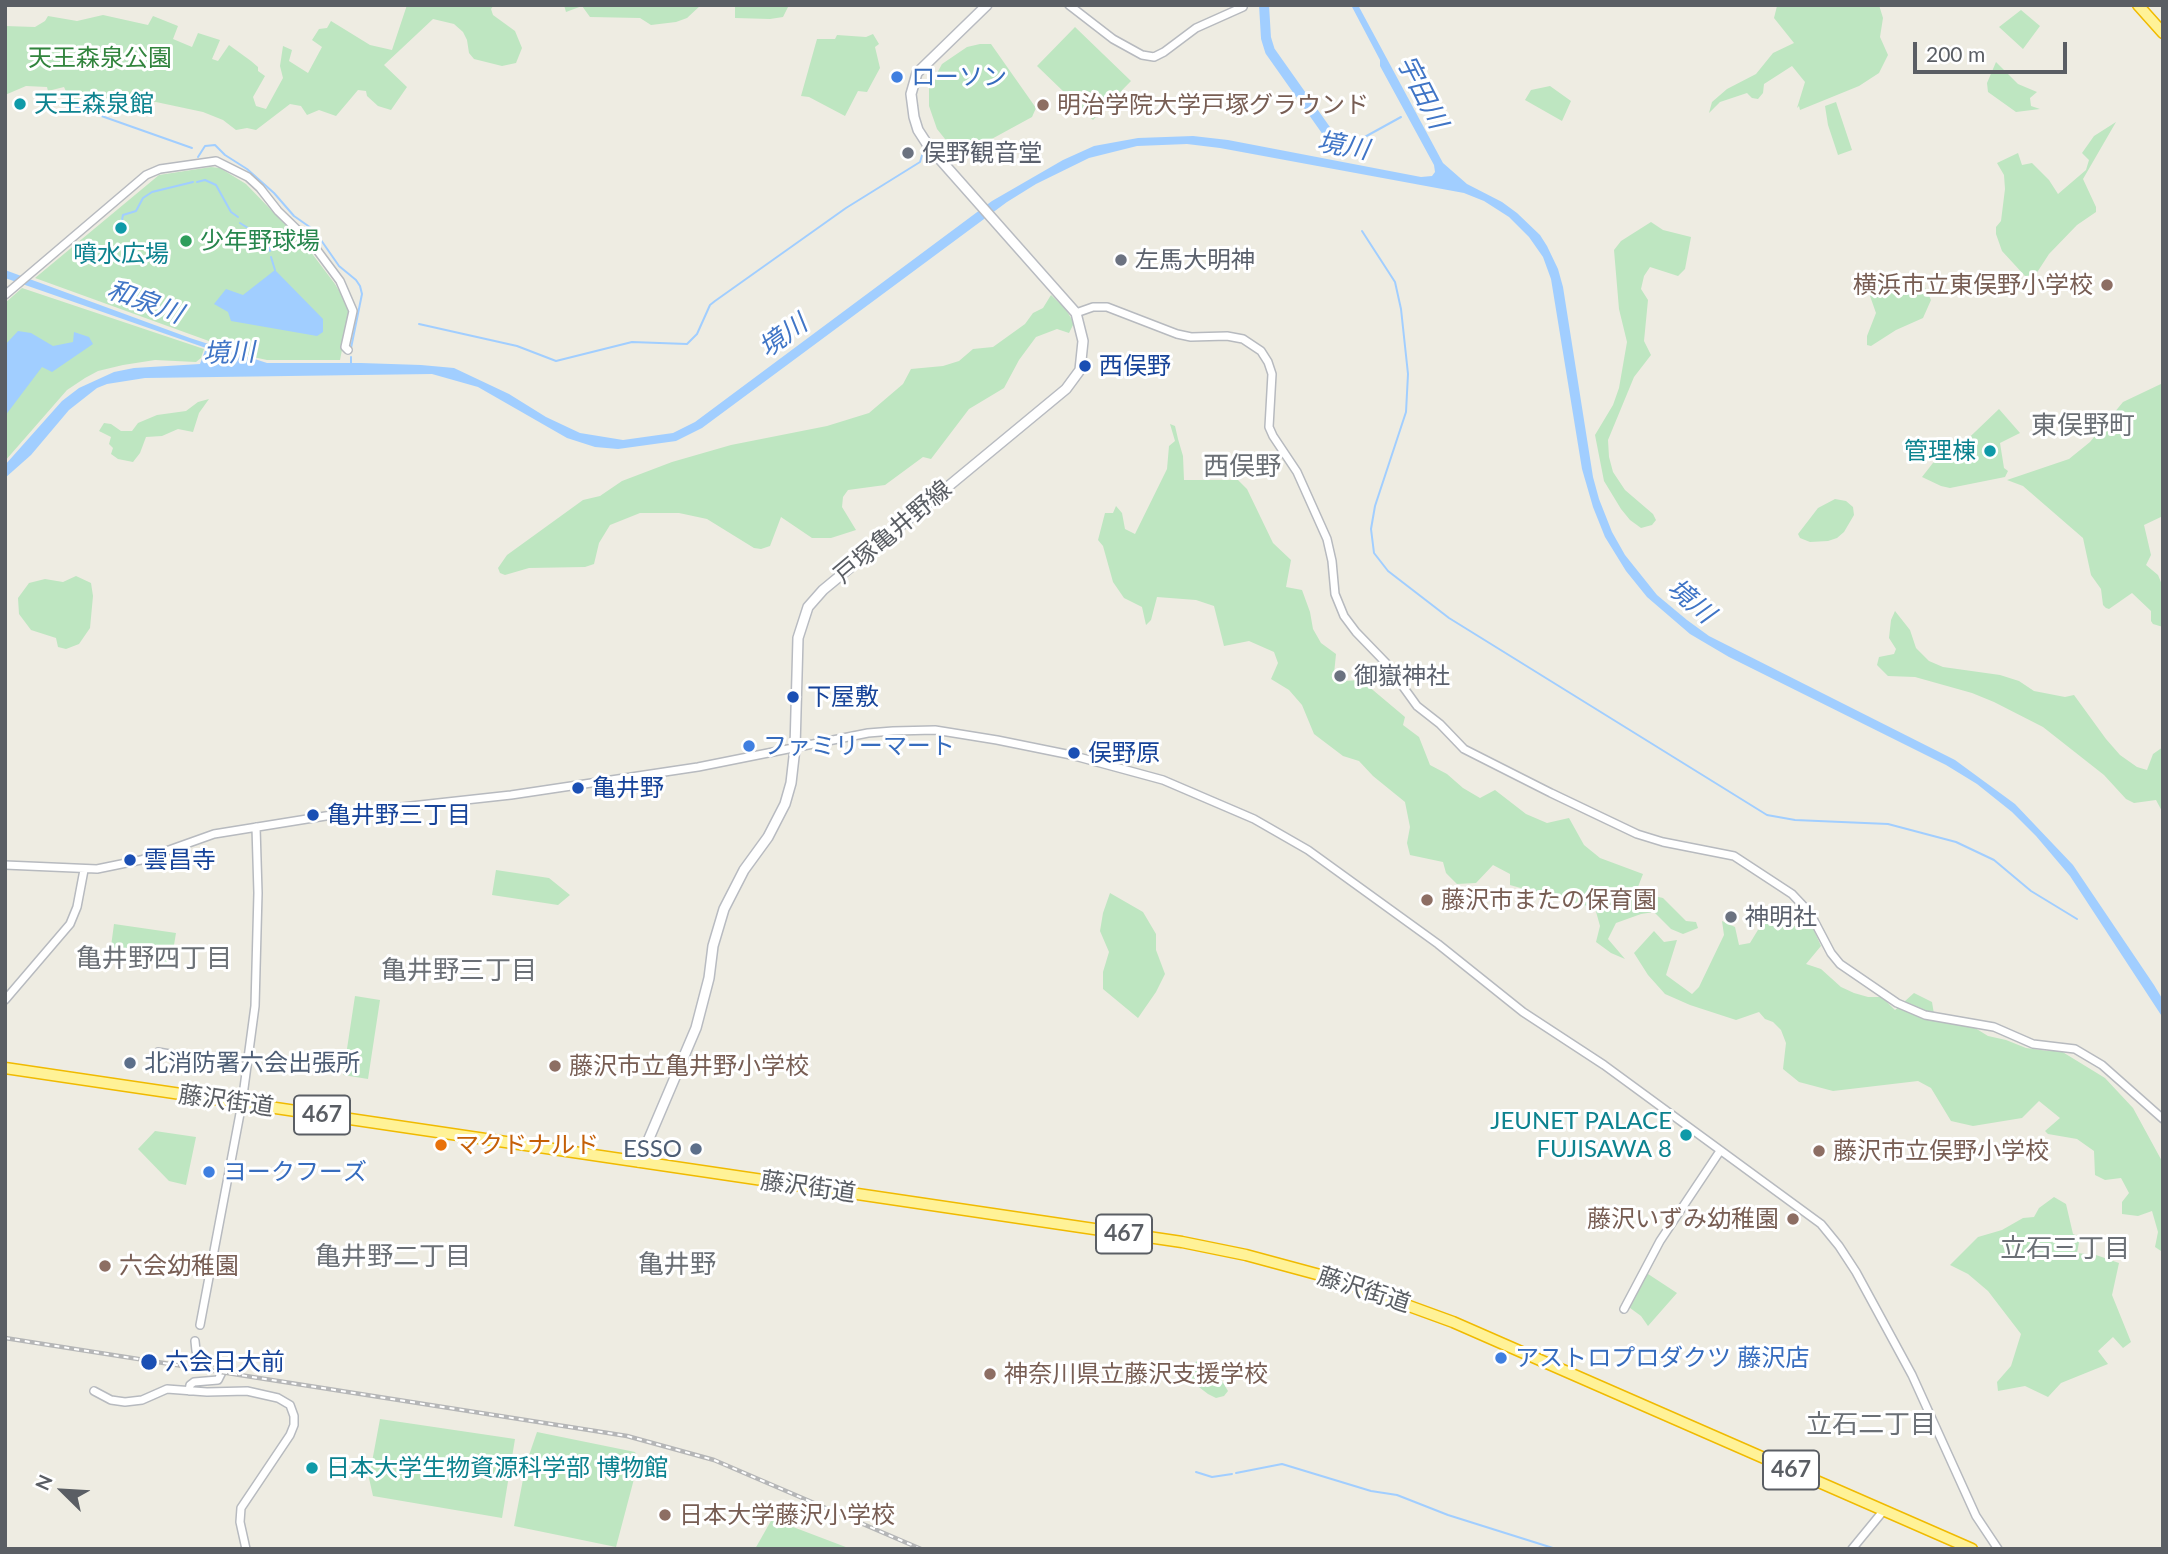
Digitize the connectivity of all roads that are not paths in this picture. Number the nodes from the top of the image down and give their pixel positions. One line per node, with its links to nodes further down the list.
1 (987, 5): 9 (main road, 戸塚亀井野線)
2 (1069, 5): 5 (street)
3 (2138, 5): 7 (highway)
4 (2145, 5): 6 (highway)
5 (1243, 7)
6 (2163, 25)
7 (2163, 33)
8 (5, 295): 10 (street)
9 (1076, 313): 11 (main road, 戸塚亀井野線); 20 (street)
10 (348, 351)
11 (794, 748): 12 (street); 21 (street); 22 (main road, 戸塚亀井野線)
12 (256, 827): 14 (street); 17 (street)
13 (5, 865): 14 (street)
14 (84, 870): 15 (street)
15 (5, 1000)
16 (158, 1052): 17 (street)
17 (247, 1067): 19 (street)
18 (5, 1068): 19 (highway, 藤沢街道 / 467)
19 (242, 1103): 22 (highway, 藤沢街道 / 467); 24 (street)
20 (2163, 1119)
21 (1720, 1151): 23 (street); 32 (street)
22 (639, 1162): 28 (highway, 藤沢街道 / 467)
23 (1624, 1309)
24 (200, 1325)
25 (195, 1340): 27 (street)
26 (94, 1391): 27 (street)
27 (189, 1391): 29 (street)
28 (1884, 1510): 30 (street); 31 (highway, 467)
29 (246, 1549)
30 (1852, 1549)
31 (1972, 1549)
32 (1998, 1549)

